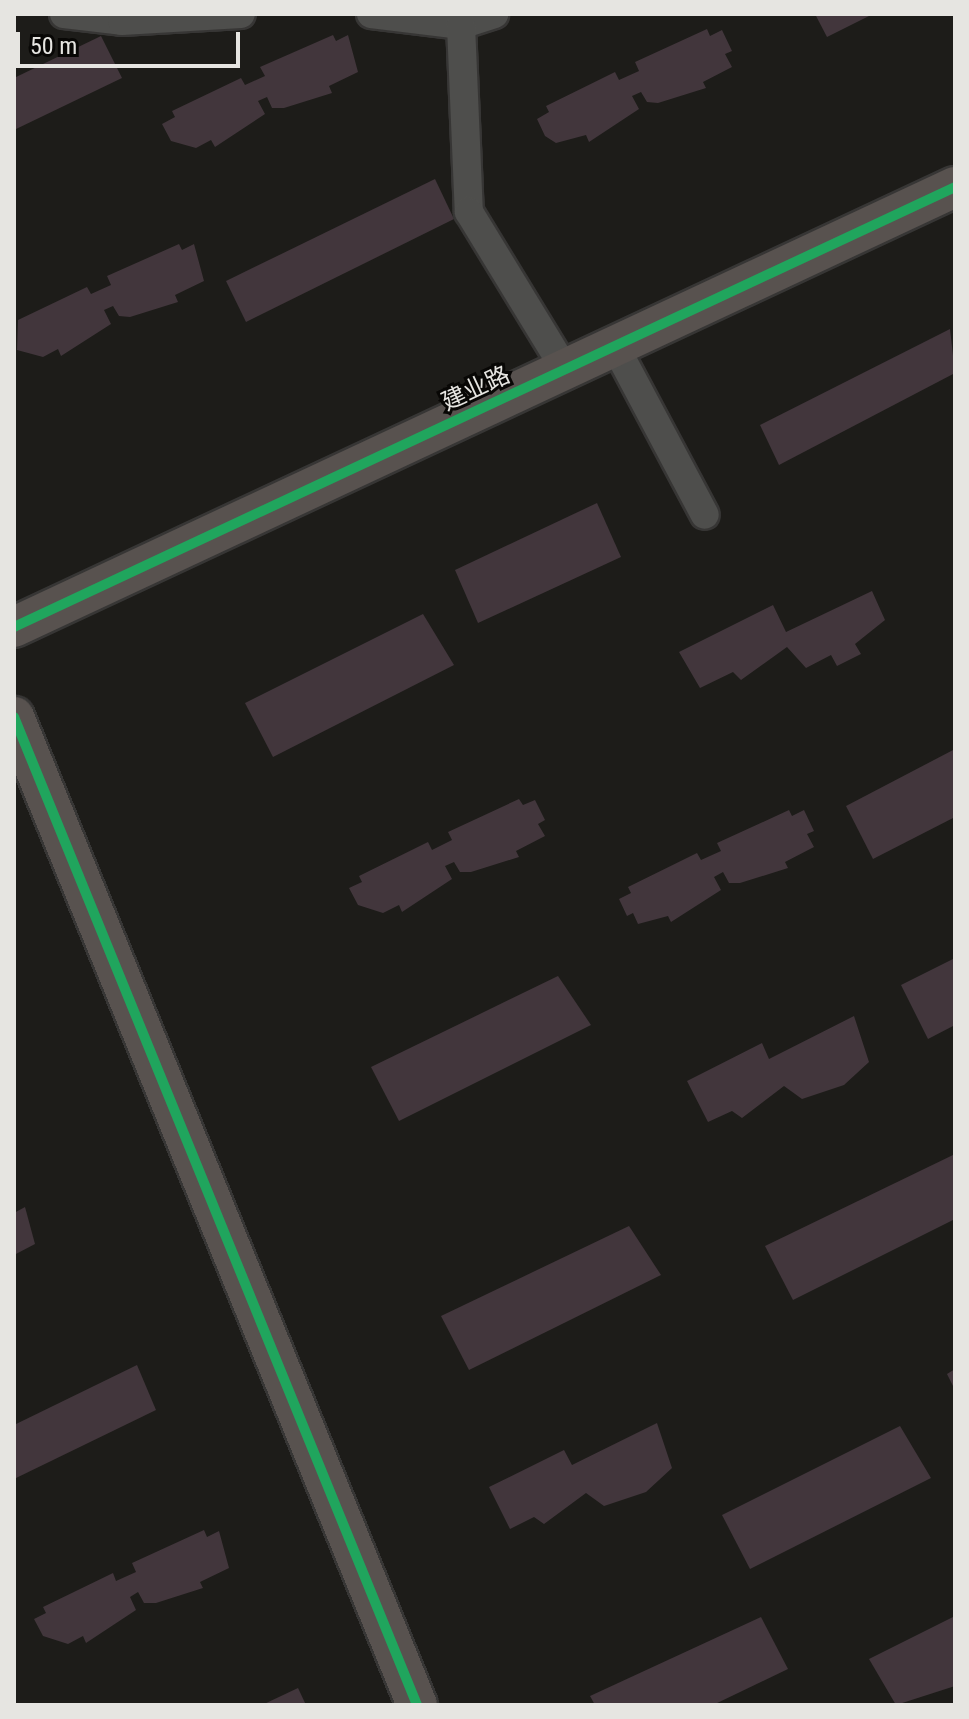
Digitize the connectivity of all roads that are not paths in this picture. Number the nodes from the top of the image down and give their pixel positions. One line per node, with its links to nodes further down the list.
1 (64, 14): 2 (street)
2 (241, 14)
3 (371, 14): 5 (street)
4 (494, 14): 5 (street)
5 (461, 25): 8 (street)
6 (955, 187): 7 (street, 建业路)
7 (615, 346): 8 (street, 建业路); 9 (street)
8 (565, 369): 10 (street, 建业路)
9 (705, 515)
10 (14, 627)
11 (14, 717): 12 (street)
12 (417, 1705)

